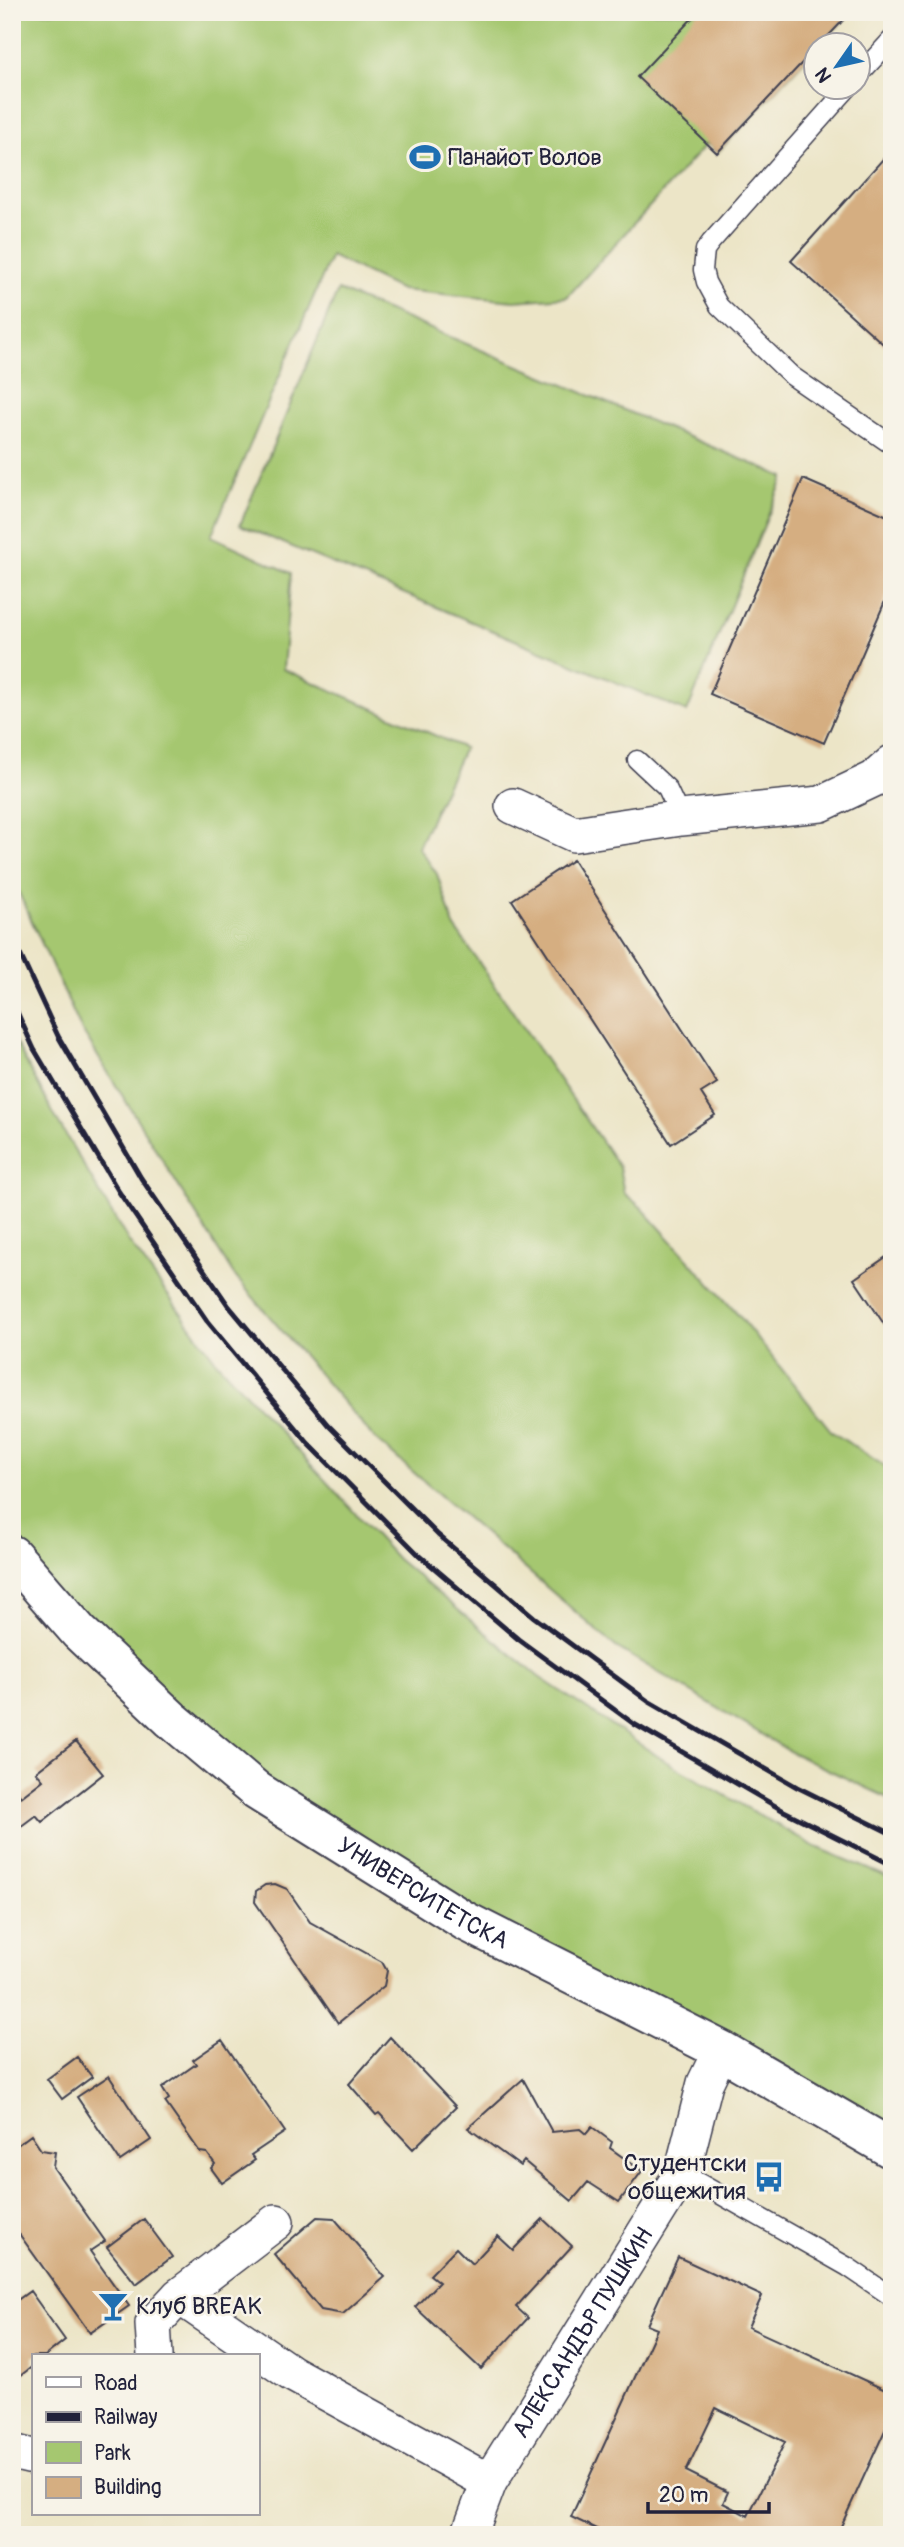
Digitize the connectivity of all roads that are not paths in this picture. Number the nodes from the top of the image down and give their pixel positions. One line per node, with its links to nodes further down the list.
1 (892, 39): 2 (lane)
2 (872, 61)
3 (836, 102): 4 (lane)
4 (892, 445)
5 (637, 760): 8 (lane)
6 (892, 763): 8 (street)
7 (513, 806): 8 (street)
8 (681, 818)
9 (12, 1555): 10 (street, УНИВЕРСИТЕТСКА)
10 (721, 2050): 11 (street, УНИВЕРСИТЕТСКА); 12 (street, АЛЕКСАНДЪР ПУШКИН)
11 (892, 2148)
12 (682, 2173): 15 (lane); 19 (street, АЛЕКСАНДЪР ПУШКИН)
13 (276, 2222): 14 (street)
14 (179, 2296): 16 (street); 19 (street)
15 (892, 2297)
16 (155, 2354)
17 (12, 2452): 18 (street)
18 (32, 2457)
19 (489, 2482): 20 (street, АЛЕКСАНДЪР ПУШКИН)
20 (473, 2533)

